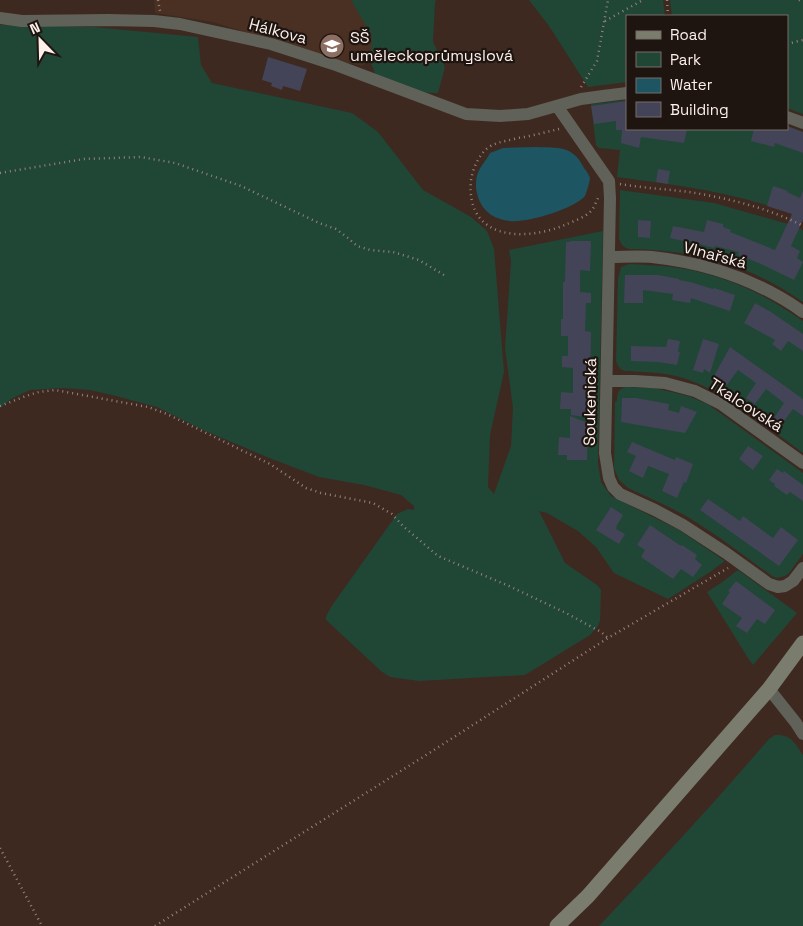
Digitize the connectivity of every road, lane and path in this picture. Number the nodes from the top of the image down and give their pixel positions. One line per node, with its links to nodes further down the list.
1 (608, 0): 8 (path)
2 (643, 0): 8 (path)
3 (667, 0): 6 (path)
4 (799, 0): 5 (path)
5 (803, 2)
6 (668, 15)
7 (0, 18): 13 (street, Hálkova)
8 (604, 21): 11 (path)
9 (803, 40): 10 (path)
10 (788, 44)
11 (597, 60)
12 (626, 94): 13 (street, Hálkova)
13 (557, 106): 16 (street)
14 (788, 118): 15 (street)
15 (803, 123)
16 (570, 126): 18 (street); 19 (path)
17 (0, 173): 22 (path)
18 (610, 181): 20 (path); 21 (street, Soukenická)
19 (597, 198)
20 (803, 226)
21 (609, 257): 23 (street, Vlnařská); 24 (street, Soukenická)
22 (444, 275)
23 (803, 312)
24 (607, 381): 26 (street, Tkalcovská); 27 (street, Soukenická)
25 (0, 406): 29 (path)
26 (803, 462)
27 (739, 562): 28 (street, Soukenická); 29 (path)
28 (803, 568)
29 (608, 638): 35 (path)
30 (803, 643): 31 (main road)
31 (769, 689): 32 (street); 36 (main road)
32 (803, 734)
33 (0, 848): 34 (path)
34 (42, 926)
35 (155, 926)
36 (558, 926)

